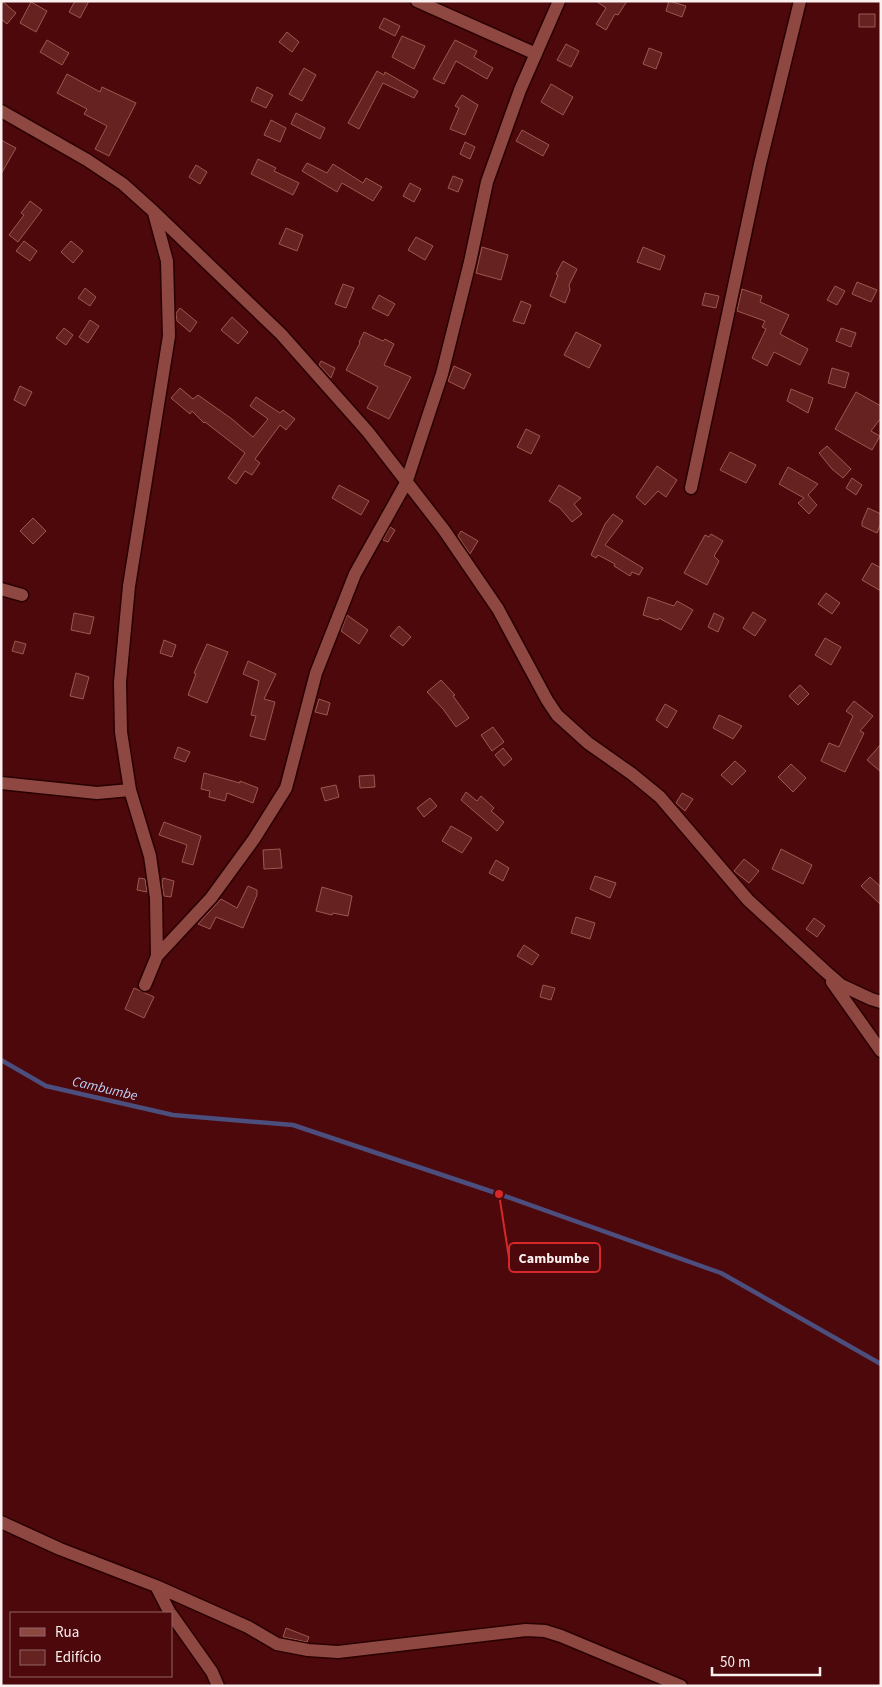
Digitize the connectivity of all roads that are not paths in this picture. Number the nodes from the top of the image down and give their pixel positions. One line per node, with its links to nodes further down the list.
1 (417, 1): 4 (street)
2 (559, 1): 4 (street)
3 (800, 1): 8 (street)
4 (536, 54): 7 (street)
5 (1, 111): 6 (street)
6 (154, 211): 7 (street); 12 (street)
7 (406, 483): 13 (street); 14 (street)
8 (691, 488)
9 (1, 589): 10 (street)
10 (22, 595)
11 (1, 783): 12 (street)
12 (130, 790): 13 (street)
13 (157, 956): 15 (street)
14 (825, 971): 16 (street); 17 (street)
15 (144, 985)
16 (881, 1002)
17 (881, 1051)
18 (1, 1522): 19 (street)
19 (156, 1586): 20 (street); 23 (street)
20 (170, 1612)
21 (172, 1615): 22 (street)
22 (218, 1686)
23 (681, 1686)

